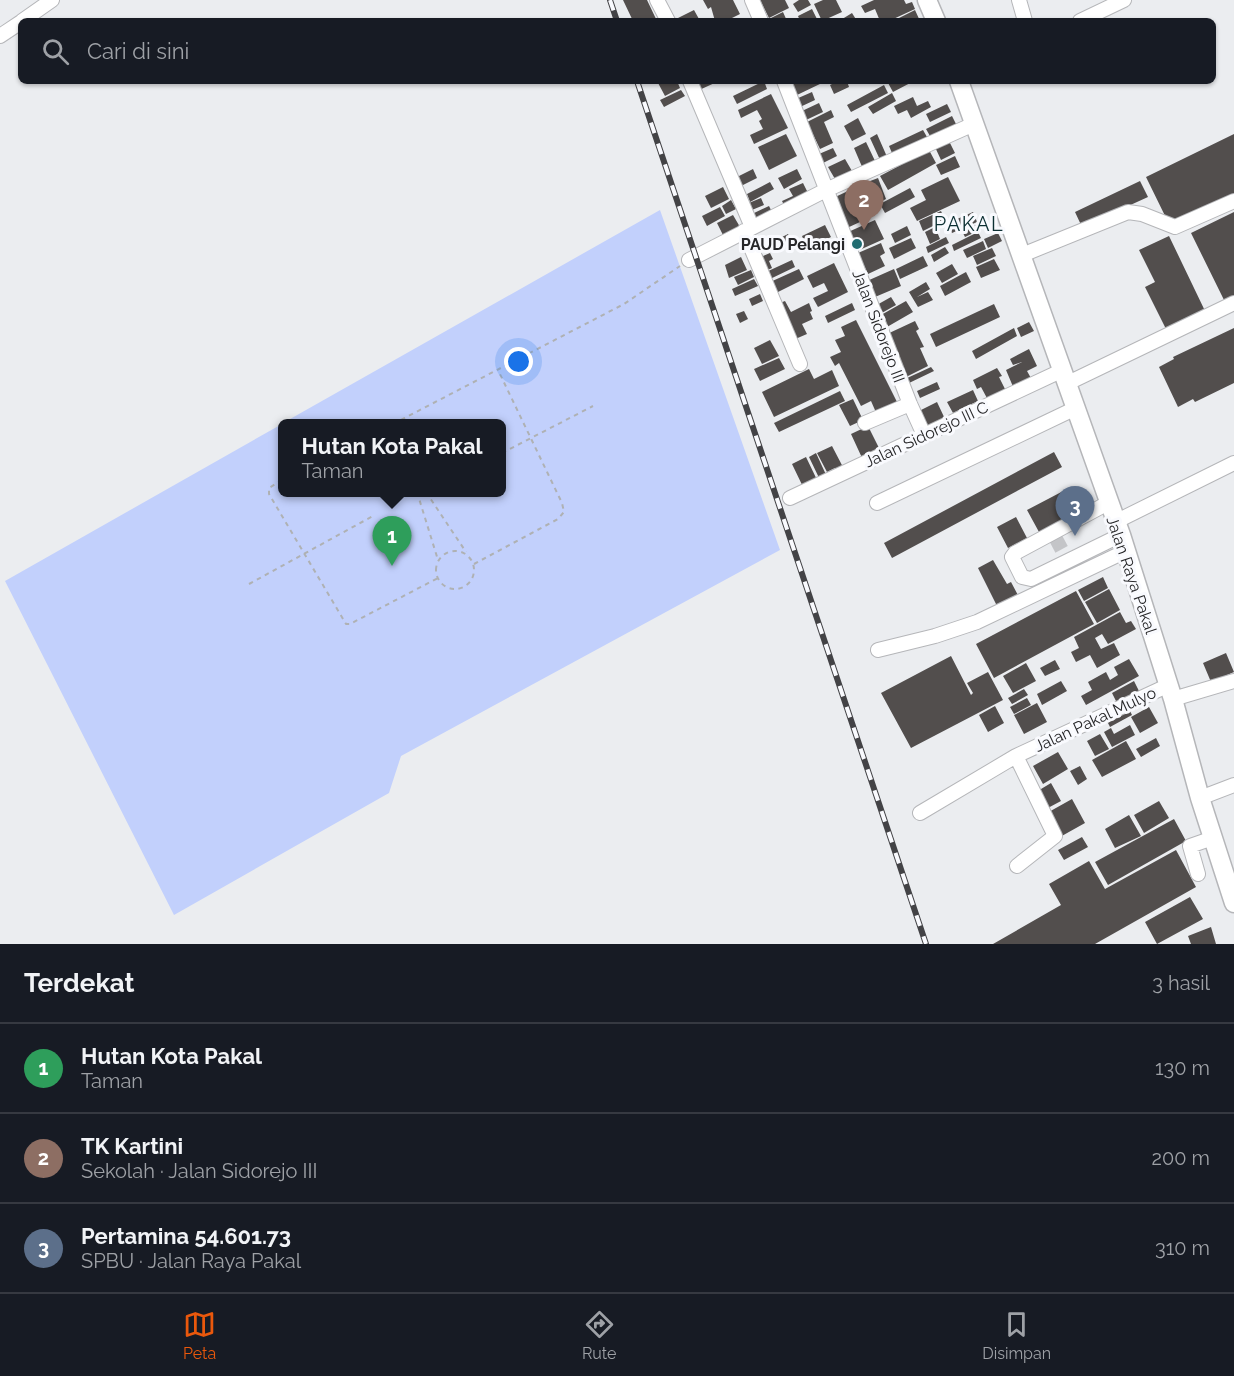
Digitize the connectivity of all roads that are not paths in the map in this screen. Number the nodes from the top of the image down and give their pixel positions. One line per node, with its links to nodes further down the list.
1 (52, 0): 7 (street)
2 (657, 0): 8 (street)
3 (752, 0): 9 (street)
4 (927, 0): 10 (main road)
5 (1019, 0): 11 (street)
6 (1124, 0): 12 (street)
7 (25, 18)
8 (666, 18)
9 (760, 18)
10 (935, 18)
11 (1024, 18)
12 (1086, 18)
13 (18, 23): 14 (street)
14 (0, 36)
15 (691, 84): 21 (street)
16 (785, 84): 19 (street, Jalan Sidorejo III)
17 (960, 84): 18 (main road, Jalan Raya Pakal)
18 (974, 124): 19 (street); 22 (main road, Jalan Raya Pakal)
19 (826, 190): 21 (street); 27 (street, Jalan Sidorejo III)
20 (1234, 201): 22 (street)
21 (748, 229): 23 (street); 25 (street)
22 (1027, 253): 26 (main road, Jalan Raya Pakal)
23 (689, 260)
24 (1234, 303): 26 (street, Jalan Sidorejo III C)
25 (800, 364)
26 (1070, 377): 28 (main road, Jalan Raya Pakal); 30 (street, Jalan Sidorejo III C)
27 (910, 404): 29 (street); 30 (street, Jalan Sidorejo III)
28 (1076, 408): 33 (street); 34 (main road, Jalan Raya Pakal)
29 (865, 423)
30 (924, 435): 32 (street, Jalan Sidorejo III C)
31 (1234, 463): 35 (street)
32 (790, 498)
33 (877, 503)
34 (1108, 503): 35 (main road, Jalan Raya Pakal); 35 (street)
35 (1121, 536): 36 (street); 38 (main road, Jalan Raya Pakal)
36 (878, 650)
37 (1234, 681): 38 (street, Jalan Pakal Mulyo)
38 (1171, 692): 39 (street, Jalan Pakal Mulyo); 41 (main road, Jalan Raya Pakal)
39 (1016, 756): 42 (street); 44 (street, Jalan Pakal Mulyo)
40 (1234, 785): 41 (street)
41 (1200, 798): 43 (main road, Jalan Raya Pakal)
42 (920, 813)
43 (1213, 838): 45 (street); 46 (main road, Jalan Raya Pakal)
44 (1017, 866)
45 (1198, 874)
46 (1234, 903)

